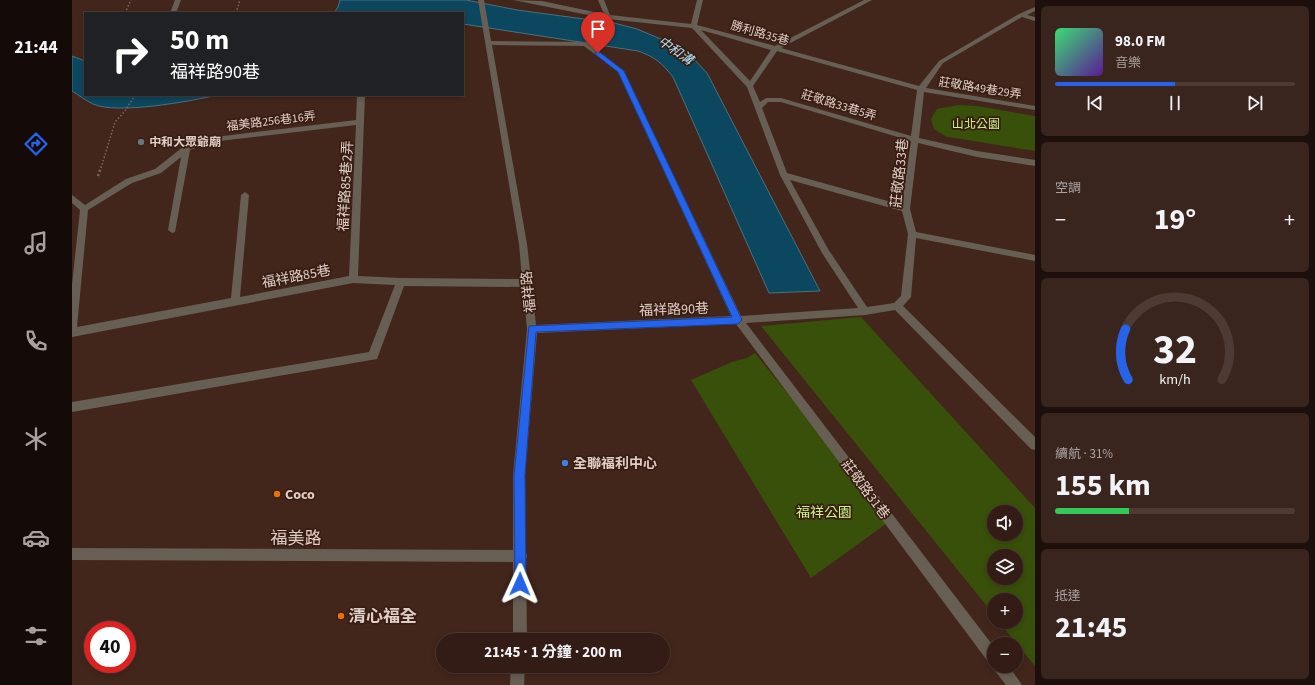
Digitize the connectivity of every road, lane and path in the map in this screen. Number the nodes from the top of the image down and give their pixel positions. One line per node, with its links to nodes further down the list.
1 (131, 0): 10 (path)
2 (178, 0): 11 (street)
3 (240, 0): 12 (path)
4 (516, 0): 14 (street, 勝利路35巷)
5 (601, 0): 14 (street)
6 (700, 0): 16 (street)
7 (869, 0): 18 (street)
8 (482, 3): 17 (street, 福祥路)
9 (1035, 9): 13 (street, 莊敬路33巷)
10 (125, 12)
11 (173, 12)
12 (236, 12)
13 (1021, 15): 15 (street); 20 (street, 莊敬路33巷)
14 (608, 17): 16 (street, 勝利路35巷)
15 (1035, 19)
16 (694, 26): 18 (street, 勝利路35巷); 19 (street)
17 (488, 43): 39 (street, 福祥路); 43 (street, 莊敬路31巷)
18 (775, 49): 19 (street); 20 (street, 勝利路35巷)
19 (750, 86): 23 (street)
20 (921, 89): 24 (street, 莊敬路49巷29弄); 26 (street, 莊敬路33巷)
21 (134, 96): 32 (path)
22 (361, 96): 25 (street, 福祥路85巷2弄)
23 (758, 108): 26 (street, 莊敬路33巷5弄); 29 (street)
24 (1035, 108)
25 (361, 122): 27 (street, 福美路256巷16弄); 37 (street, 福祥路85巷2弄)
26 (915, 140): 28 (street, 莊敬路33巷5弄); 33 (street, 莊敬路33巷)
27 (186, 149): 32 (street, 福美路256巷16弄); 34 (street)
28 (1035, 163)
29 (784, 176): 33 (street); 42 (street)
30 (245, 195): 40 (street)
31 (72, 198): 32 (street)
32 (84, 209): 45 (street)
33 (906, 209): 35 (street, 莊敬路33巷)
34 (172, 230)
35 (912, 234): 36 (street); 41 (street, 莊敬路33巷)
36 (1035, 258)
37 (354, 279): 38 (street, 福祥路85巷); 40 (street, 福祥路85巷)
38 (402, 282): 39 (street, 福祥路85巷); 46 (street)
39 (528, 283): 44 (street, 福祥路)
40 (235, 302): 45 (street, 福祥路85巷)
41 (897, 306): 42 (street, 福祥路90巷); 47 (street)
42 (865, 311): 43 (street, 福祥路90巷)
43 (738, 320): 44 (street, 福祥路90巷); 51 (street, 莊敬路31巷)
44 (532, 329): 49 (street, 福祥路)
45 (72, 333)
46 (72, 408)
47 (1035, 445)
48 (72, 554): 49 (street, 福美路)
49 (521, 556): 50 (street, 福祥路)
50 (520, 633)
51 (987, 649)
52 (518, 673): 54 (street)
53 (1005, 673): 55 (street)
54 (517, 685)
55 (1014, 685)

